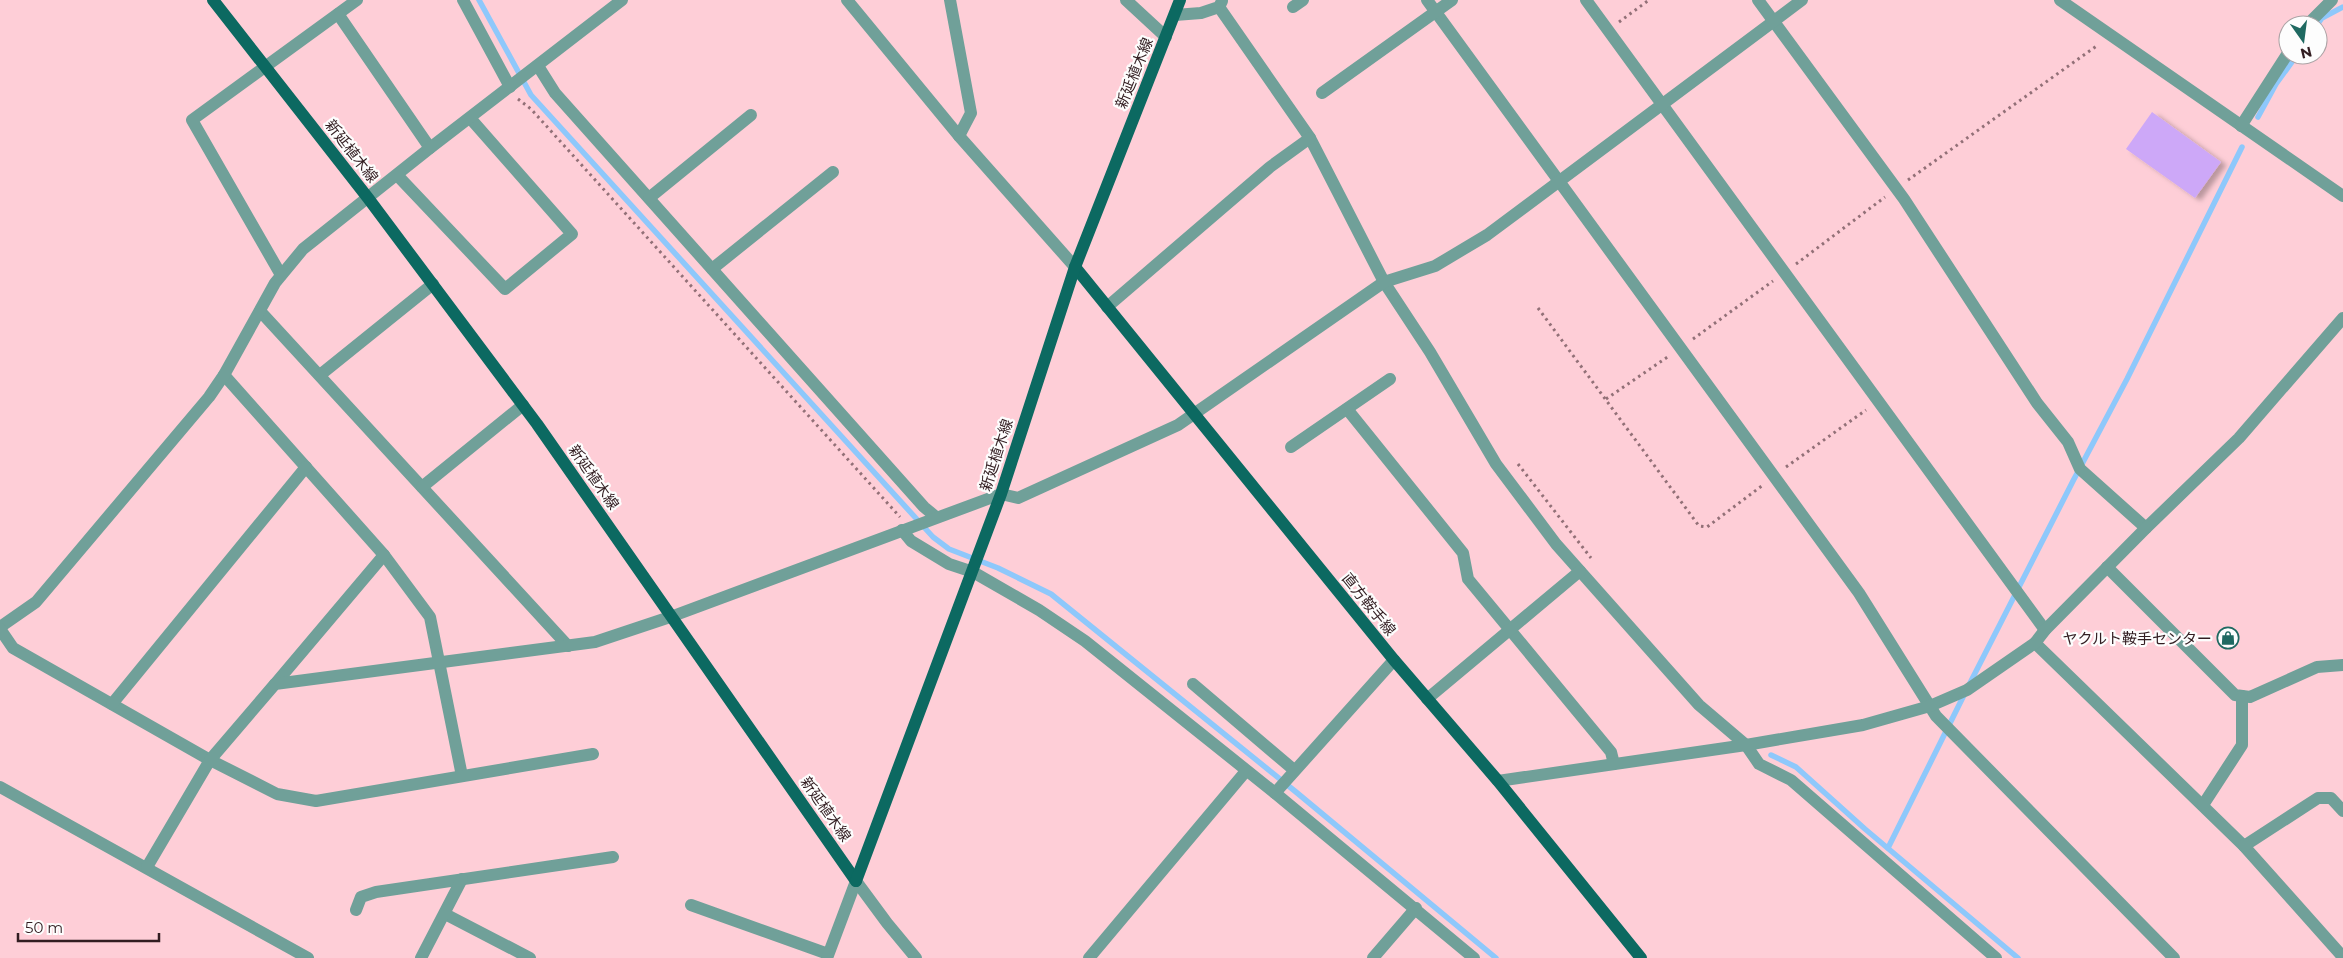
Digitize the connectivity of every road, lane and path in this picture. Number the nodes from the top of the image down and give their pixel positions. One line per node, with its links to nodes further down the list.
1 (213, 0): 28 (main road, 新延植木線)
2 (357, 0): 19 (street)
3 (462, 0): 29 (street)
4 (622, 0): 27 (street)
5 (847, 0): 35 (street)
6 (950, 0): 35 (street)
7 (1126, 0): 25 (street)
8 (1180, 0): 20 (main road, 新延植木線)
9 (1427, 0): 18 (street)
10 (1452, 0): 18 (street)
11 (1586, 0): 23 (street)
12 (1649, 0): 23 (path)
13 (1758, 0): 22 (street)
14 (1802, 0): 22 (street)
15 (2060, 0): 24 (street)
16 (2332, 0): 21 (street)
17 (1221, 3): 20 (street); 36 (street)
18 (1436, 12): 30 (street); 40 (street)
19 (338, 14): 28 (street); 37 (street)
20 (1175, 15): 25 (main road, 新延植木線)
21 (2317, 15)
22 (1773, 21): 31 (street); 41 (street)
23 (1608, 30): 31 (street)
24 (2111, 36): 34 (street); 41 (path)
25 (1166, 37): 45 (main road, 新延植木線)
26 (2280, 65): 34 (street)
27 (538, 66): 29 (street); 44 (street)
28 (265, 67): 43 (main road, 新延植木線); 48 (street)
29 (510, 87): 33 (street); 72 (path)
30 (1322, 93)
31 (1663, 104): 40 (street); 47 (street)
32 (751, 115): 44 (street)
33 (470, 118): 37 (street); 39 (street)
34 (2241, 126): 42 (street)
35 (959, 136): 45 (street)
36 (1310, 138): 49 (street); 51 (street)
37 (430, 148): 39 (street)
38 (833, 172): 46 (street)
39 (397, 175): 43 (street)
40 (1560, 182): 49 (street); 55 (street)
41 (1896, 189): 47 (path); 71 (street)
42 (2343, 196)
43 (368, 198): 48 (street); 50 (main road, 新延植木線)
44 (649, 198): 46 (street)
45 (1075, 267): 51 (main road, 直方鞍手線); 69 (main road, 新延植木線)
46 (712, 269): 70 (street)
47 (1786, 272): 55 (path); 60 (street)
48 (281, 275): 53 (street)
49 (1384, 282): 63 (street); 76 (street)
50 (432, 284): 57 (street); 61 (main road, 新延植木線)
51 (1107, 307): 63 (main road, 直方鞍手線)
52 (1538, 308): 59 (path)
53 (260, 310): 56 (street); 57 (street)
54 (2343, 318): 71 (street)
55 (1681, 348): 59 (path); 67 (street)
56 (224, 375): 66 (street); 79 (street)
57 (320, 375): 68 (street)
58 (1390, 379): 62 (street)
59 (1606, 399): 67 (path)
60 (1879, 401): 67 (path); 81 (street)
61 (523, 405): 68 (street); 78 (main road, 新延植木線)
62 (1346, 409): 64 (street); 80 (street)
63 (1194, 415): 69 (street); 84 (main road, 直方鞍手線)
64 (1291, 447)
65 (1512, 457): 74 (path)
66 (306, 467): 73 (street); 91 (street)
67 (1774, 476): 92 (street)
68 (422, 488): 83 (street)
69 (1001, 494): 70 (street); 77 (main road, 新延植木線)
70 (936, 517): 72 (street)
71 (2146, 528): 75 (street)
72 (902, 530): 77 (street); 78 (street)
73 (384, 555): 85 (street); 87 (street)
74 (1593, 560)
75 (2107, 567): 81 (street); 89 (street)
76 (1580, 571): 80 (street); 93 (street)
77 (973, 572): 98 (street); 109 (main road, 新延植木線)
78 (672, 616): 83 (street); 109 (main road, 新延植木線)
79 (0, 628): 91 (street)
80 (1510, 630): 90 (street); 96 (street)
81 (2045, 630): 82 (street)
82 (2036, 643): 92 (street); 103 (street)
83 (568, 646): 85 (street)
84 (1394, 660): 90 (main road, 直方鞍手線); 97 (street)
85 (439, 661): 87 (street); 99 (street)
86 (2343, 665): 89 (street)
87 (275, 684): 95 (street)
88 (1193, 684): 97 (street)
89 (2242, 696): 103 (street)
90 (1427, 699): 100 (main road, 直方鞍手線)
91 (112, 704): 95 (street)
92 (1930, 706): 93 (street); 125 (street)
93 (1746, 745): 96 (street); 124 (street)
94 (593, 754): 99 (street)
95 (210, 760): 99 (street); 107 (street)
96 (1614, 764): 100 (street)
97 (1294, 770): 102 (street)
98 (1246, 771): 102 (street); 120 (street)
99 (462, 776)
100 (1498, 781): 123 (main road, 直方鞍手線)
101 (0, 787): 107 (street)
102 (1275, 793): 111 (street)
103 (2203, 805): 105 (street)
104 (2343, 811): 105 (street)
105 (2244, 846): 115 (street)
106 (613, 857): 108 (street)
107 (148, 867): 116 (street)
108 (462, 879): 112 (street); 113 (street)
109 (856, 881): 114 (street); 119 (street)
110 (691, 904): 114 (street)
111 (1416, 908): 121 (street); 122 (street)
112 (356, 910)
113 (444, 914): 117 (street); 118 (street)
114 (827, 956)
115 (2343, 957)
116 (308, 958)
117 (421, 958)
118 (530, 958)
119 (916, 958)
120 (1089, 958)
121 (1373, 958)
122 (1474, 958)
123 (1641, 958)
124 (1996, 958)
125 (2174, 958)

